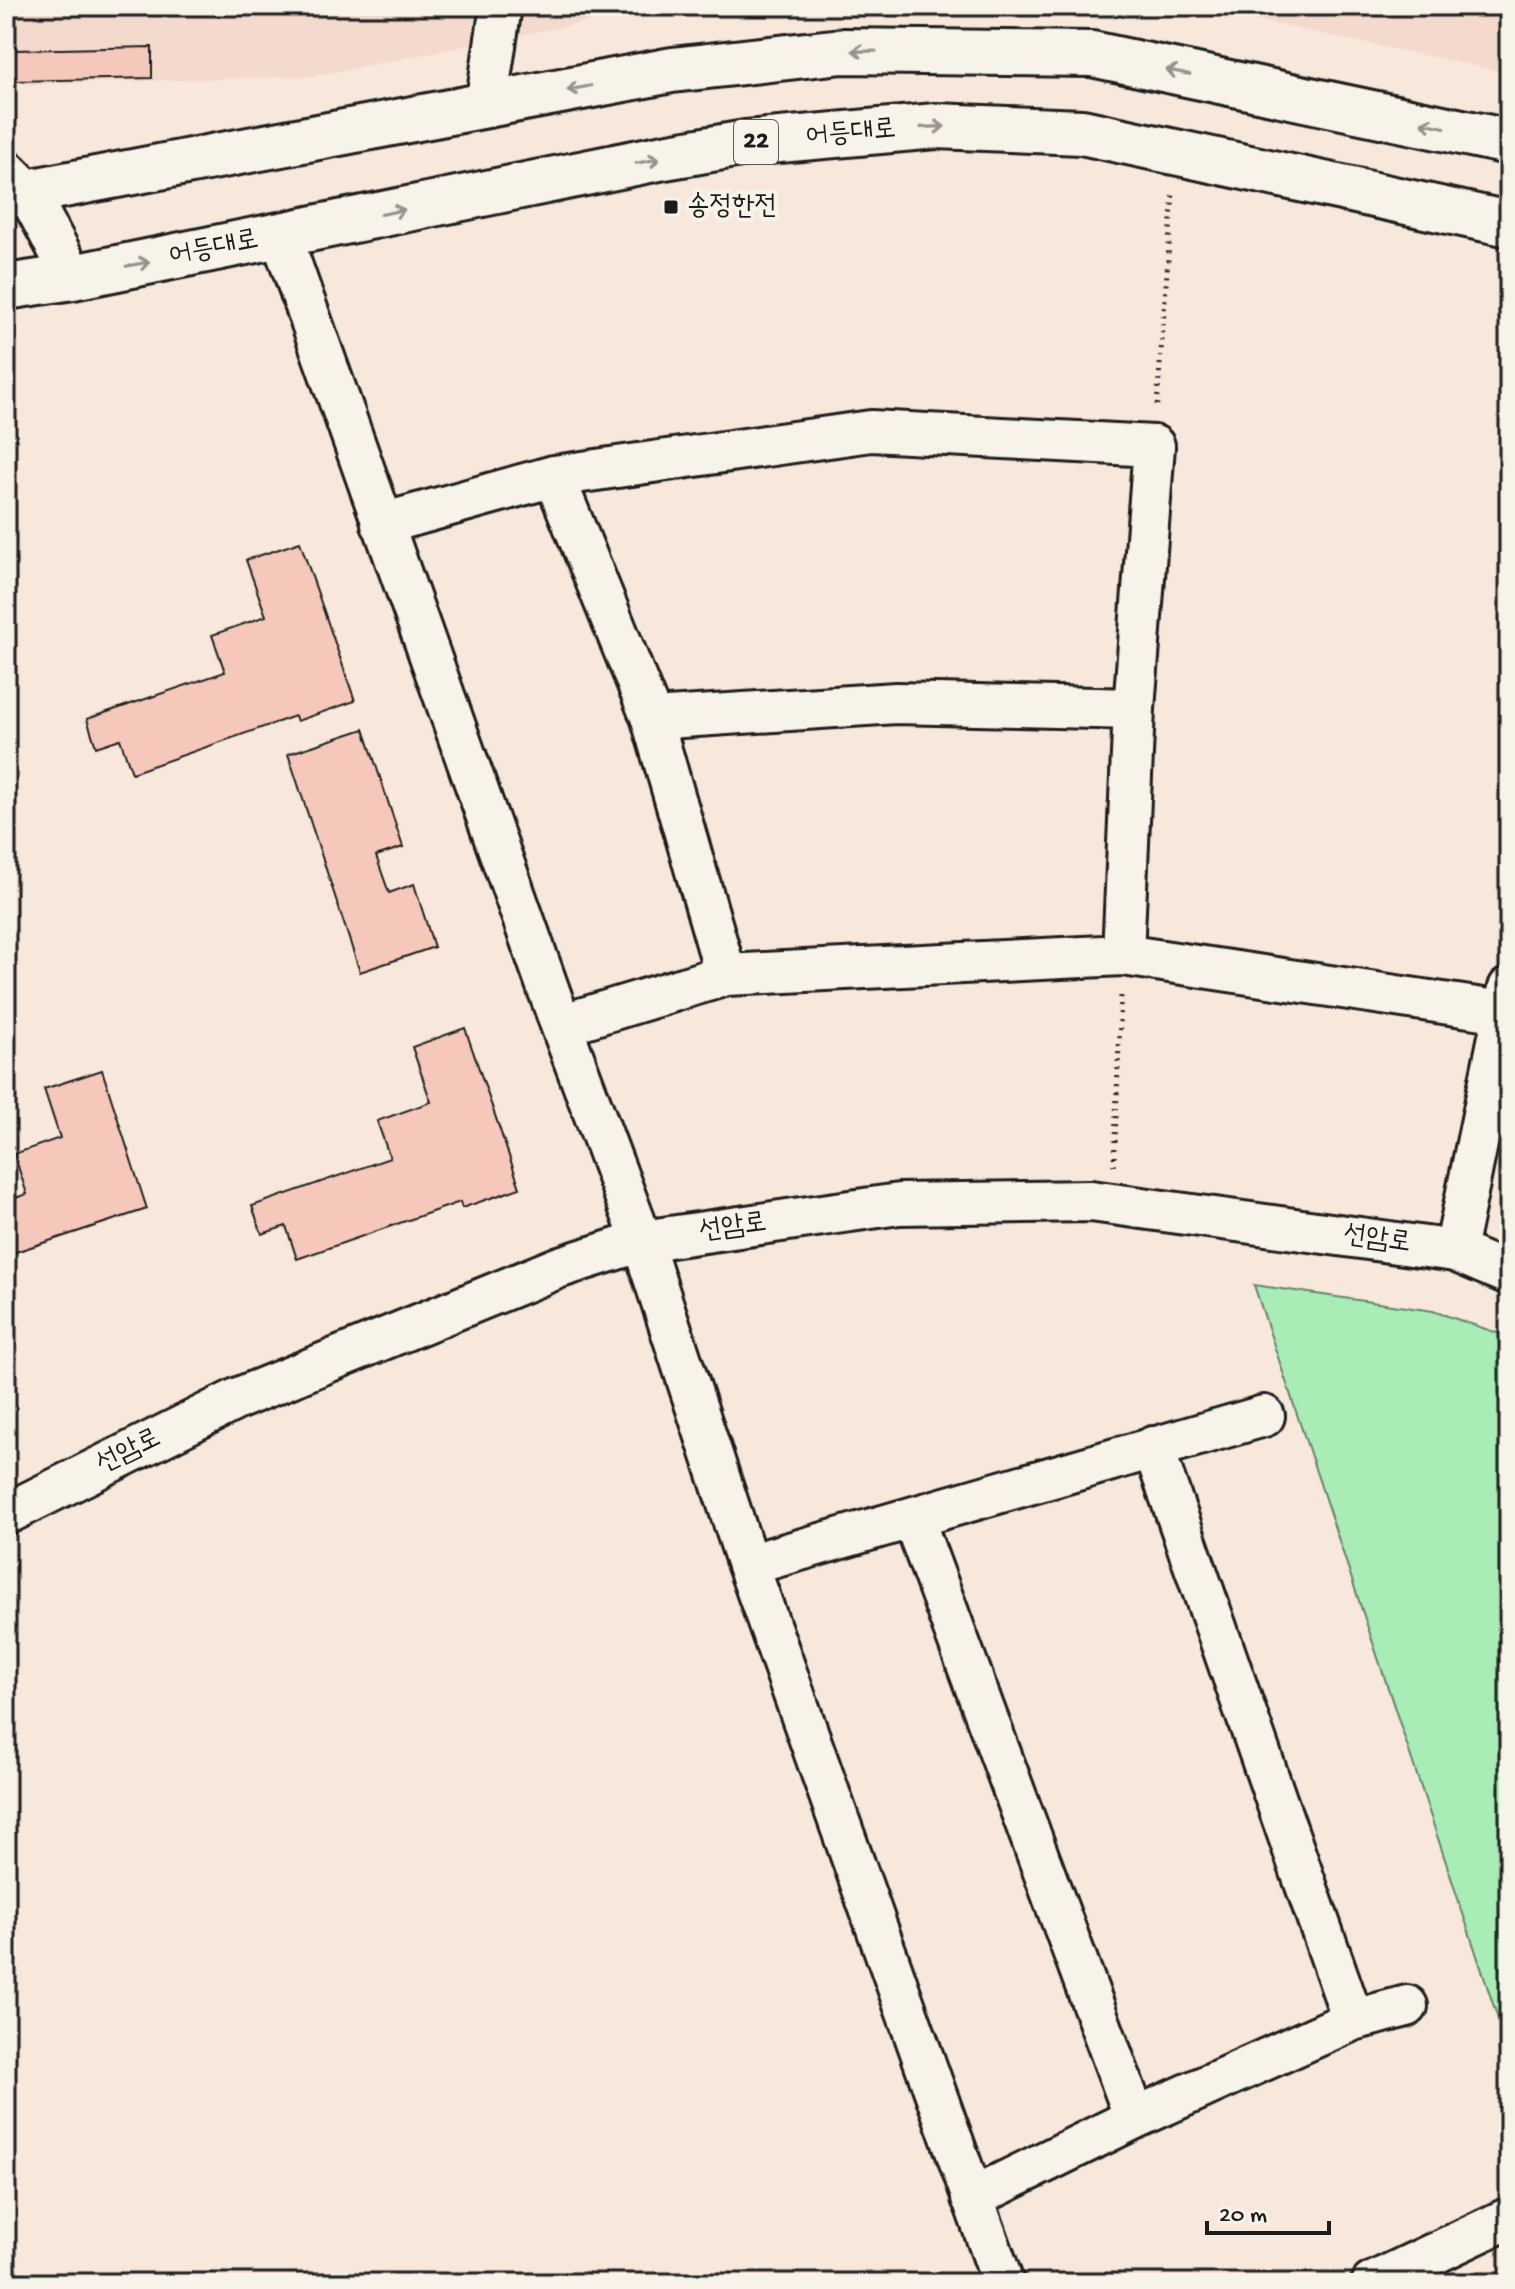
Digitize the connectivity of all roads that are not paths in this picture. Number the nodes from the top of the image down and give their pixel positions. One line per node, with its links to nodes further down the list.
1 (501, 6): 2 (street)
2 (486, 105): 3 (main road, one-way to 2); 4 (main road)
3 (1509, 142)
4 (13, 186): 7 (street)
5 (1509, 224): 6 (main road, 어등대로 / 22, one-way to 5)
6 (281, 236): 7 (main road, 어등대로 / 22, one-way to 6); 10 (street)
7 (73, 277): 8 (main road, 어등대로 / 22)
8 (6, 287)
9 (554, 476): 10 (street); 11 (street); 12 (street)
10 (382, 524): 16 (street)
11 (1134, 709): 12 (street); 13 (street)
12 (652, 719): 14 (street)
13 (1123, 955): 14 (street); 15 (street)
14 (726, 975): 16 (street)
15 (1506, 999): 18 (street)
16 (561, 1025): 17 (street)
17 (642, 1241): 18 (street, 선암로); 22 (street, 선암로); 24 (street)
18 (1455, 1251): 19 (street, 선암로)
19 (1509, 1274)
20 (1264, 1416): 21 (street)
21 (1153, 1447): 23 (street); 26 (street)
22 (6, 1514)
23 (913, 1518): 24 (street); 27 (street)
24 (748, 1565): 28 (street)
25 (1407, 2006): 26 (street)
26 (1353, 2020): 27 (street)
27 (1135, 2118): 28 (street)
28 (972, 2198): 30 (street)
29 (1509, 2218): 31 (street)
30 (1003, 2283)
31 (1372, 2283)

